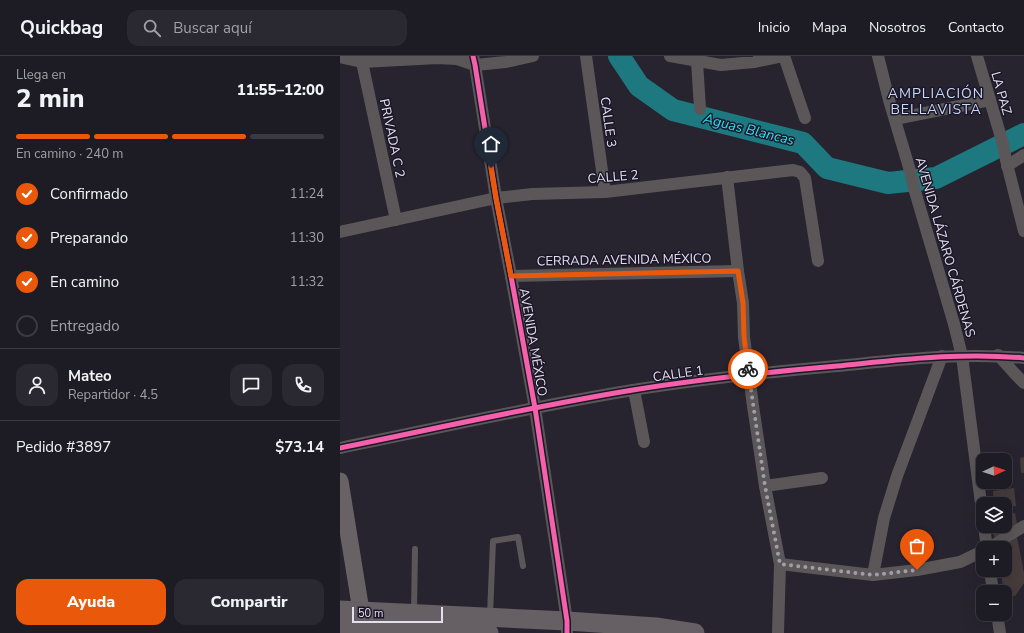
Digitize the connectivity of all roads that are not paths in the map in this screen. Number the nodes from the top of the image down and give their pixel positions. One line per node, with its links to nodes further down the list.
1 (533, 56): 8 (street)
2 (586, 56): 18 (street, CALLE 3)
3 (674, 56): 9 (street)
4 (784, 56): 9 (street); 13 (street)
5 (878, 56): 14 (street, AVENIDA LÁZARO CÁRDENAS)
6 (977, 56): 11 (street, LA PAZ)
7 (340, 57): 10 (street)
8 (474, 61): 10 (street); 19 (street, AVENIDA MÉXICO)
9 (697, 61): 12 (street)
10 (362, 62): 20 (street, PRIVADA C 2)
11 (990, 100): 14 (street); 16 (street, LA PAZ)
12 (700, 109)
13 (805, 118)
14 (895, 119): 28 (street, AVENIDA LÁZARO CÁRDENAS)
15 (1024, 155): 16 (street)
16 (1006, 163): 21 (street, LA PAZ)
17 (727, 177): 18 (street, CALLE 2); 23 (street, CALLE 2); 24 (street)
18 (605, 192): 19 (street, CALLE 2)
19 (496, 198): 20 (street, CALLE 2); 25 (street, AVENIDA MÉXICO)
20 (396, 220): 22 (street, CALLE 2)
21 (1024, 231)
22 (340, 232)
23 (818, 261)
24 (738, 271): 25 (street, CERRADA AVENIDA MÉXICO); 30 (street)
25 (511, 276): 33 (street, AVENIDA MÉXICO)
26 (998, 355): 28 (street, CALLE 1); 29 (street, CALLE 1); 31 (street)
27 (942, 356): 28 (street, CALLE 1); 30 (street, CALLE 1); 46 (street)
28 (962, 356): 39 (street, AVENIDA LÁZARO CÁRDENAS)
29 (1024, 358)
30 (749, 374): 32 (street, CALLE 1); 38 (street)
31 (1024, 382)
32 (634, 390): 33 (street, CALLE 1); 34 (street)
33 (535, 408): 35 (street, CALLE 1); 52 (street, AVENIDA MÉXICO)
34 (644, 442)
35 (340, 448)
36 (822, 478): 38 (street)
37 (340, 481): 48 (street)
38 (765, 486): 44 (street)
39 (980, 497)
40 (1024, 526): 41 (street)
41 (999, 541)
42 (415, 549): 49 (lane)
43 (976, 554): 46 (street)
44 (780, 564): 46 (street); 55 (street)
45 (523, 566): 53 (lane)
46 (873, 575)
47 (340, 610): 48 (main road)
48 (362, 618): 49 (main road); 51 (main road)
49 (414, 621): 53 (main road)
50 (998, 621): 56 (street)
51 (340, 624)
52 (567, 627): 53 (main road); 54 (main road)
53 (490, 628)
54 (696, 633)
55 (778, 633)
56 (1000, 633)

